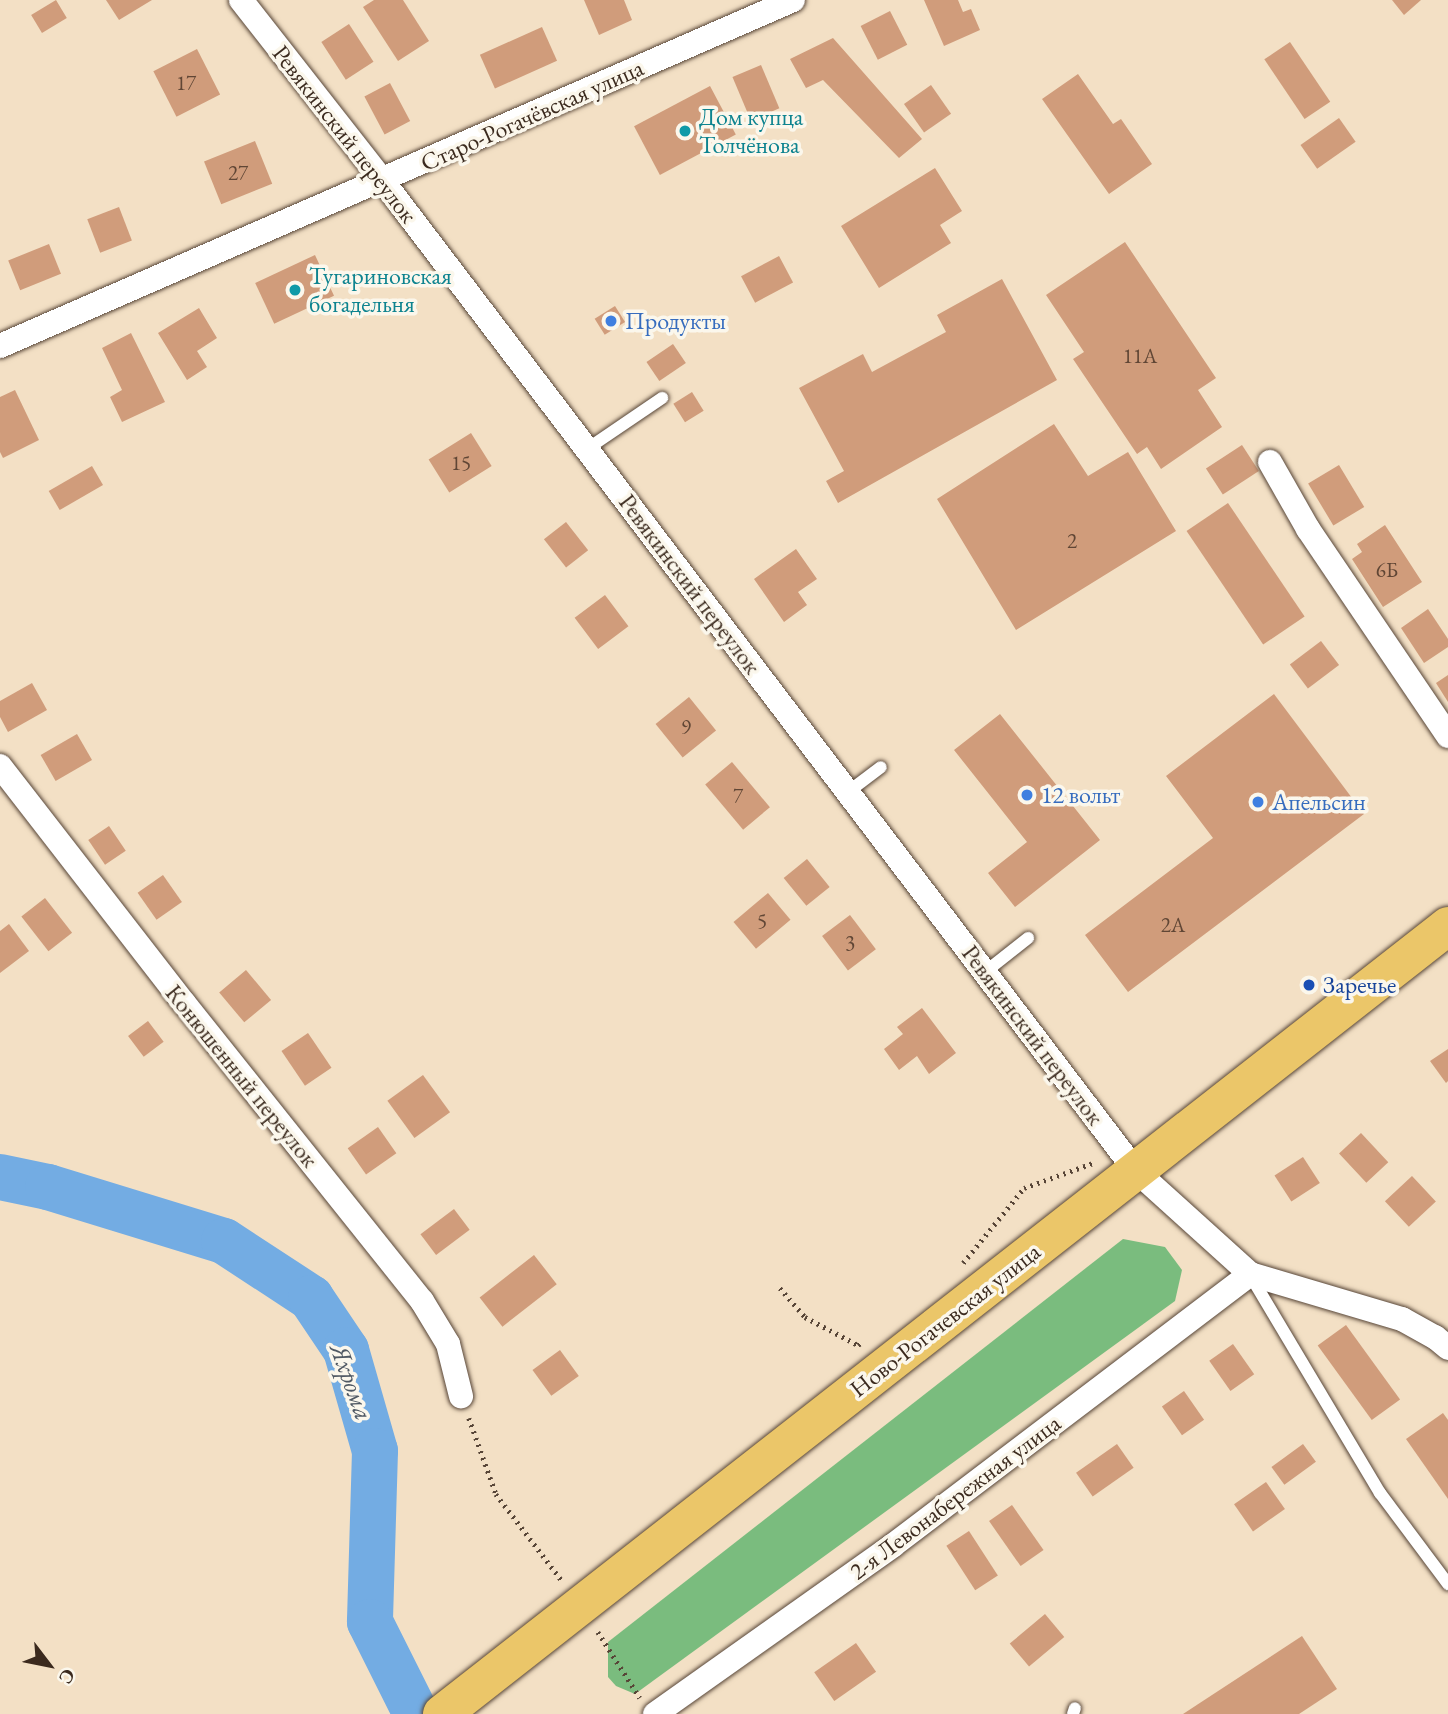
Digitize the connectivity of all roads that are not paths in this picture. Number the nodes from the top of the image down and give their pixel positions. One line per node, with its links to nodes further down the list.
1 (241, 0): 3 (street, Ревякинский переулок)
2 (793, 0): 3 (street, Старо-Рогачёвская улица)
3 (382, 180): 4 (street, Старо-Рогачёвская улица); 6 (street, Ревякинский переулок)
4 (0, 346)
5 (662, 398): 6 (lane)
6 (587, 449): 11 (street, Ревякинский переулок)
7 (1270, 462): 8 (street)
8 (1448, 736)
9 (0, 766): 18 (street, Конюшенный переулок)
10 (881, 767): 11 (lane)
11 (848, 792): 14 (street, Ревякинский переулок)
12 (1448, 926): 15 (main road, Ново-Рогачевская улица)
13 (1028, 938): 14 (lane)
14 (985, 972): 15 (street, Ревякинский переулок)
15 (1129, 1162): 16 (street, Ревякинский переулок); 21 (main road, Ново-Рогачевская улица)
16 (1250, 1275): 17 (street); 19 (lane); 20 (street, 2-я Левонабережная улица)
17 (1448, 1348)
18 (461, 1396)
19 (1448, 1584)
20 (649, 1709)
21 (442, 1714)

